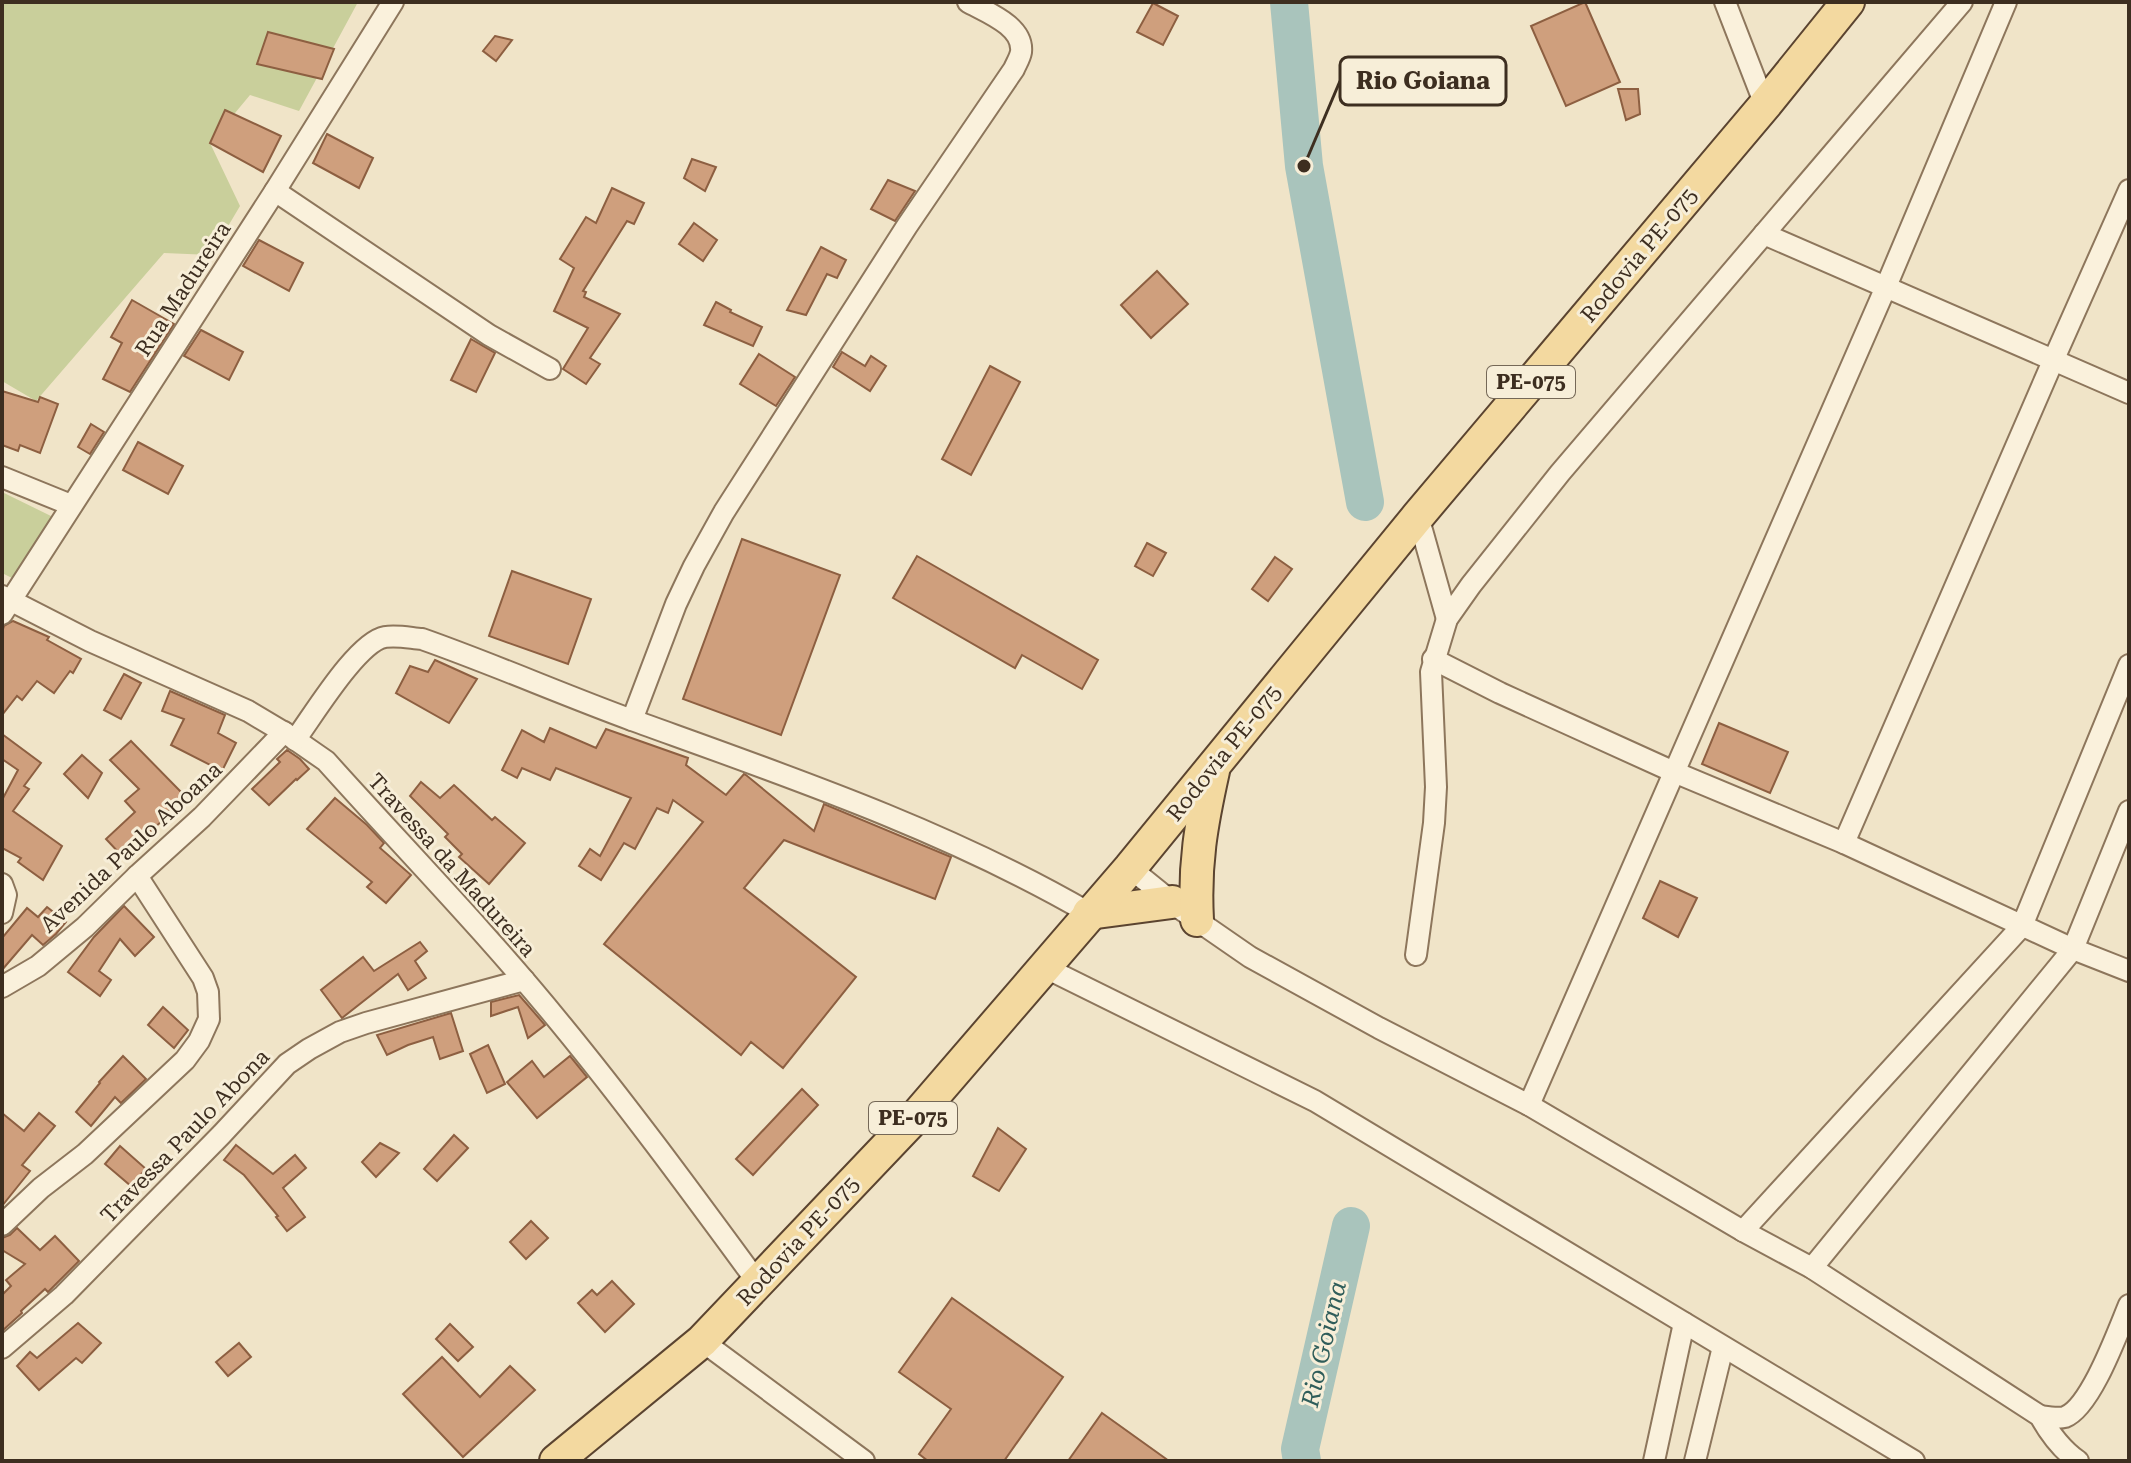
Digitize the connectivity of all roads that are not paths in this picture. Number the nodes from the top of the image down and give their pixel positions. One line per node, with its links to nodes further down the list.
1 (393, 2): 9 (street, Rua Madureira)
2 (968, 2): 22 (street)
3 (1725, 2): 7 (street)
4 (1848, 2): 7 (main road, Rodovia PE-075 / PE-075)
5 (1962, 2): 10 (street)
6 (2006, 2): 11 (street)
7 (1765, 105): 17 (main road, Rodovia PE-075 / PE-075)
8 (2129, 190): 12 (street)
9 (275, 191): 13 (street); 16 (street, Rua Madureira)
10 (1764, 234): 11 (street); 19 (street)
11 (1885, 289): 12 (street); 25 (street)
12 (2053, 361): 14 (street); 27 (street)
13 (550, 369)
14 (2129, 393)
15 (2, 477): 16 (street)
16 (71, 505): 18 (street, Rua Madureira)
17 (1418, 516): 19 (street); 24 (main road, Rodovia PE-075 / PE-075)
18 (5, 604): 23 (street, Travessa da Madureira)
19 (1447, 619): 20 (street)
20 (1433, 659): 25 (street); 36 (street)
21 (2129, 665): 34 (street)
22 (632, 720): 23 (street, Avenida Paulo Aboana); 33 (street, Avenida Paulo Aboana)
23 (290, 736): 29 (street, Avenida Paulo Aboana); 39 (street, Travessa da Madureira)
24 (1215, 764): 28 (main road, Rodovia PE-075 / PE-075); 31 (main road)
25 (1674, 772): 27 (street); 41 (street)
26 (2129, 811): 35 (street)
27 (1844, 843): 34 (street)
28 (1130, 868): 31 (street); 33 (main road, Rodovia PE-075 / PE-075)
29 (137, 876): 40 (street, Avenida Paulo Aboana); 42 (street)
30 (3, 885): 32 (street)
31 (1184, 911): 33 (main road); 41 (street)
32 (2, 913)
33 (1089, 913): 37 (main road, Rodovia PE-075 / PE-075)
34 (2022, 926): 35 (street); 43 (street)
35 (2073, 949): 38 (street); 44 (street)
36 (1416, 955)
37 (1044, 967): 45 (main road, Rodovia PE-075 / PE-075); 47 (street)
38 (2129, 971)
39 (524, 980): 45 (street, Travessa da Madureira); 50 (street, Travessa Paulo Abona)
40 (2, 987)
41 (1529, 1105): 43 (street)
42 (2, 1225)
43 (1743, 1231): 44 (street)
44 (1812, 1268): 51 (street)
45 (758, 1283): 48 (main road, Rodovia PE-075 / PE-075)
46 (2129, 1305): 51 (street)
47 (1684, 1323): 49 (street); 55 (street)
48 (702, 1341): 53 (main road, Rodovia PE-075 / PE-075); 54 (street)
49 (1723, 1347): 52 (street); 56 (street)
50 (2, 1348)
51 (2040, 1416): 57 (street)
52 (1910, 1460)
53 (556, 1461)
54 (864, 1461)
55 (1654, 1461)
56 (1695, 1461)
57 (2078, 1461)

